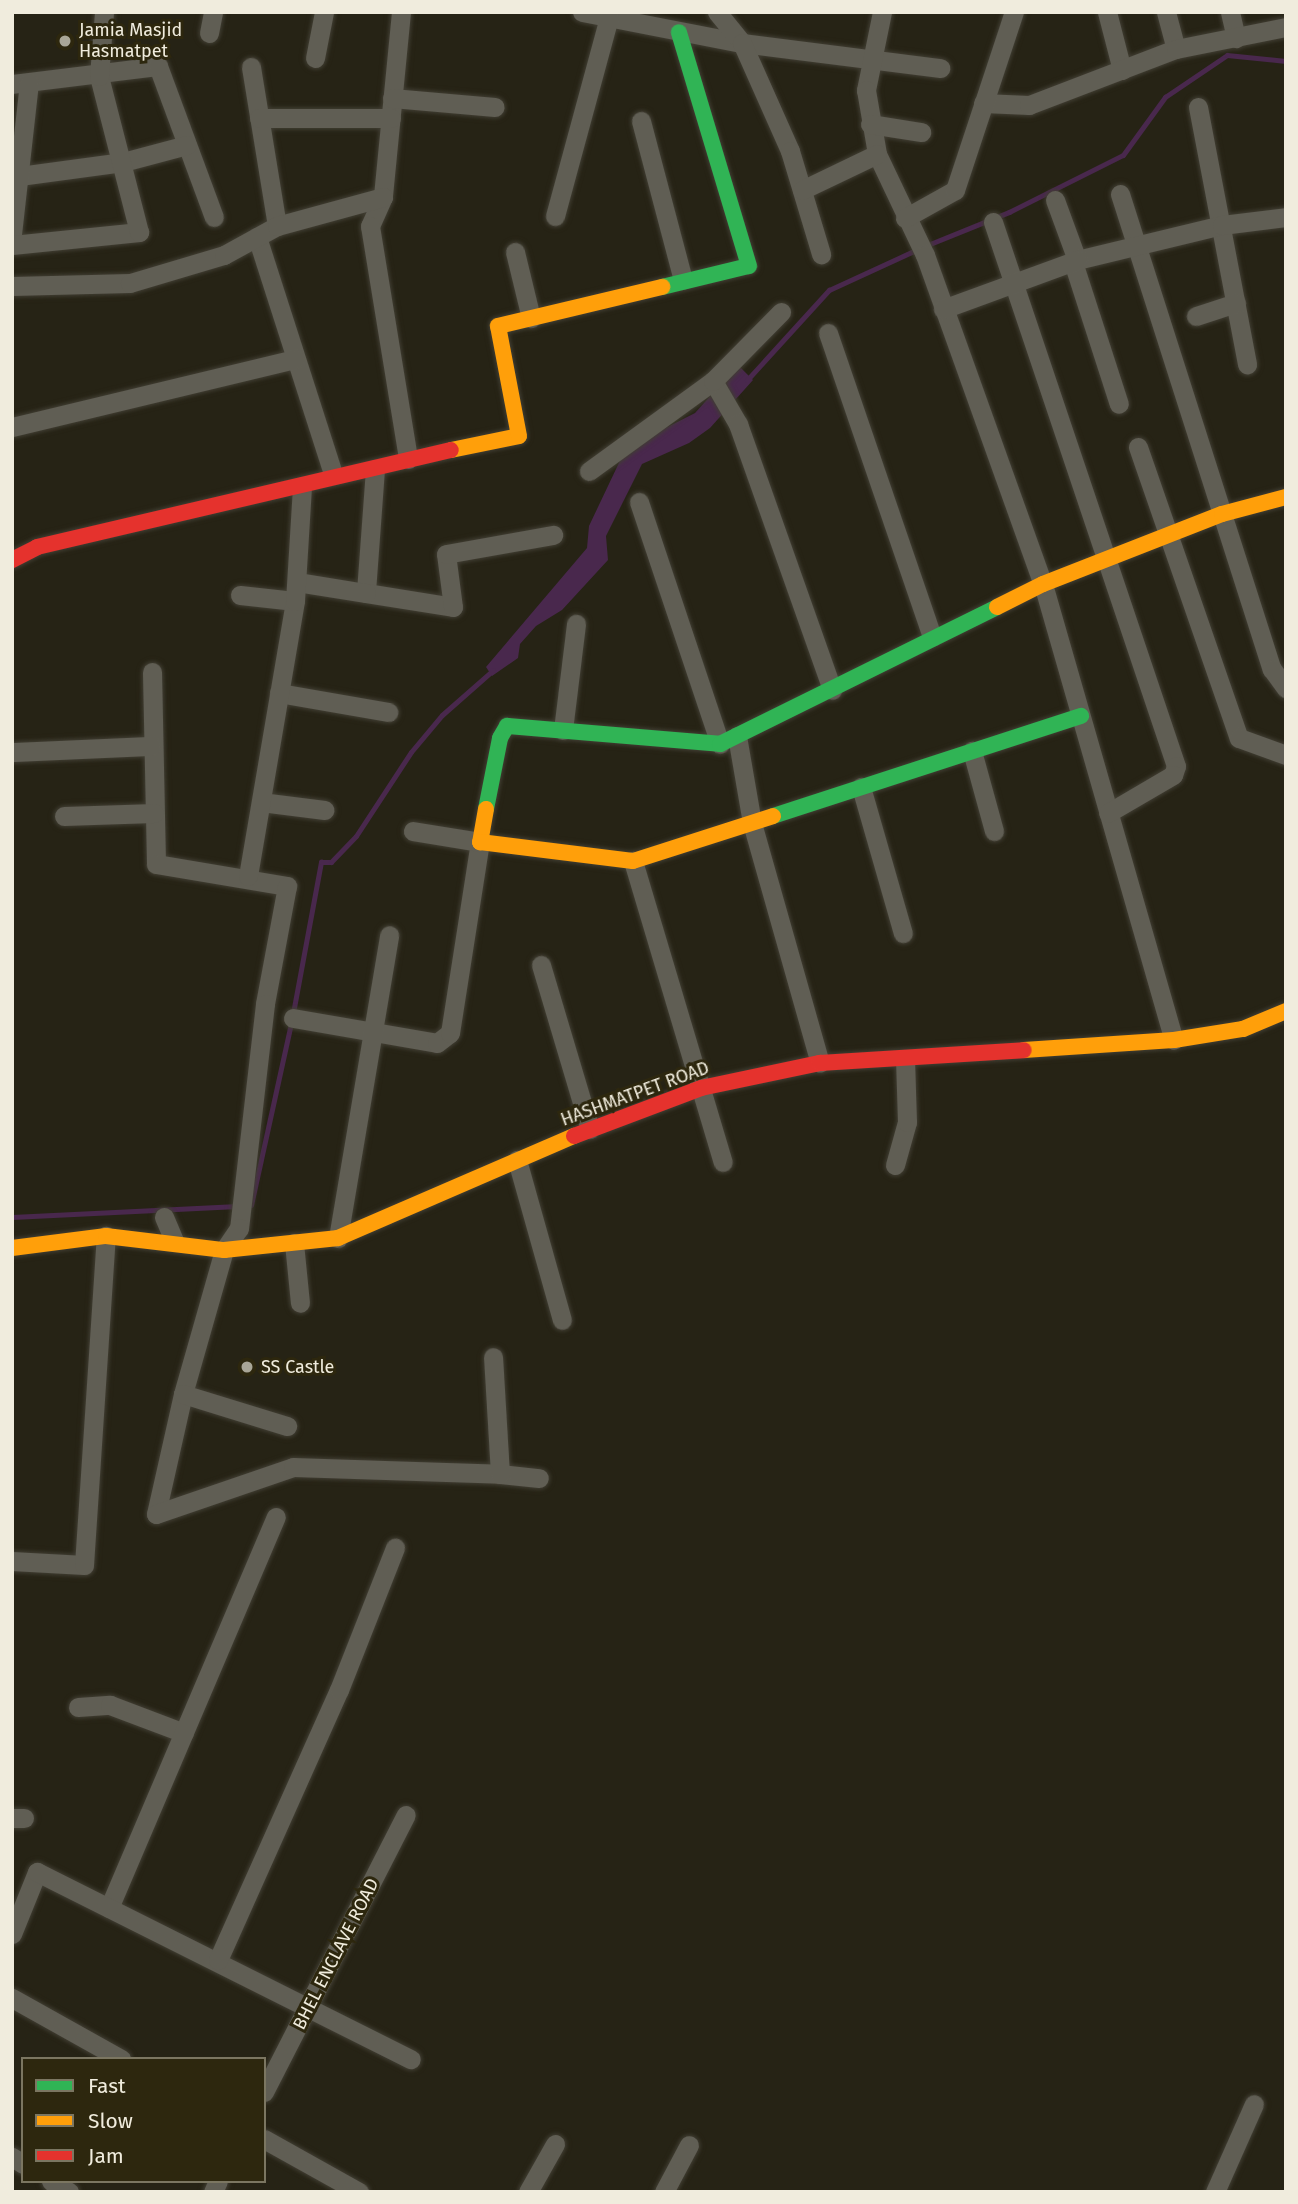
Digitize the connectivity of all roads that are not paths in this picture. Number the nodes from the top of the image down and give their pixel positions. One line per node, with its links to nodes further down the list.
1 (104, 12): 25 (street)
2 (213, 12): 16 (street)
3 (324, 12): 20 (street)
4 (401, 12): 30 (street)
5 (582, 12): 13 (street)
6 (717, 12): 18 (street)
7 (882, 12): 21 (street)
8 (1014, 12): 27 (street)
9 (1107, 12): 24 (street)
10 (1166, 12): 19 (street)
11 (1230, 12): 17 (street)
12 (1282, 12): 14 (street)
13 (609, 17): 15 (street); 44 (street)
14 (1285, 27): 17 (street)
15 (679, 32): 18 (street); 57 (street)
16 (209, 33)
17 (1236, 38): 19 (street)
18 (742, 43): 21 (street); 39 (street)
19 (1176, 49): 24 (street)
20 (315, 58)
21 (873, 61): 23 (street); 33 (street)
22 (251, 67): 31 (street)
23 (940, 68)
24 (1122, 70): 27 (street)
25 (99, 76): 26 (street); 35 (street); 37 (street)
26 (21, 84): 38 (street)
27 (983, 103): 49 (street)
28 (495, 107): 30 (street)
29 (1198, 107): 47 (street)
30 (392, 108): 31 (street); 41 (street)
31 (258, 118): 48 (street)
32 (641, 121): 57 (street)
33 (870, 124): 34 (street); 36 (street)
34 (921, 132)
35 (187, 145): 37 (street); 43 (street)
36 (877, 154): 39 (street); 49 (street)
37 (123, 162): 38 (street); 52 (street)
38 (15, 178): 50 (street)
39 (802, 190): 55 (street)
40 (1120, 194): 53 (street)
41 (383, 197): 48 (street); 72 (street)
42 (1055, 200): 56 (street)
43 (215, 216)
44 (555, 216)
45 (1286, 217): 47 (street)
46 (993, 222): 58 (street)
47 (1222, 225): 53 (street); 60 (street)
48 (277, 226): 51 (street)
49 (910, 226): 61 (street)
50 (12, 234)
51 (257, 237): 59 (street); 66 (street)
52 (12, 245)
53 (1134, 245): 56 (street); 79 (street)
54 (515, 252): 64 (street)
55 (821, 254)
56 (1075, 261): 58 (street); 69 (street)
57 (684, 281): 64 (street)
58 (1017, 284): 61 (street); 83 (street)
59 (12, 286)
60 (1236, 303): 63 (street); 67 (street)
61 (943, 309): 84 (street)
62 (781, 312): 68 (street)
63 (1196, 316)
64 (531, 318): 72 (street)
65 (828, 332): 89 (street)
66 (295, 359): 70 (street); 75 (street)
67 (1247, 364)
68 (713, 382): 74 (street); 92 (street)
69 (1119, 404)
70 (12, 427)
71 (1138, 447): 81 (street)
72 (408, 459): 73 (street)
73 (375, 469): 75 (street); 86 (street)
74 (589, 471)
75 (333, 474): 76 (street)
76 (302, 486): 82 (street); 85 (street)
77 (1285, 500): 79 (street)
78 (639, 502): 97 (street)
79 (1222, 514): 81 (street); 91 (street)
80 (554, 535): 86 (street)
81 (1169, 536): 83 (street); 101 (street)
82 (12, 560)
83 (1110, 561): 84 (street); 106 (street)
84 (1043, 584): 89 (street); 95 (street)
85 (296, 592): 86 (street); 87 (street); 93 (street)
86 (366, 593)
87 (240, 595)
88 (576, 625): 96 (street)
89 (932, 637): 92 (street)
90 (152, 672): 98 (street)
91 (1286, 688)
92 (832, 690): 97 (street)
93 (279, 693): 94 (street); 103 (street)
94 (388, 712)
95 (1081, 716): 99 (street); 106 (street)
96 (563, 730): 97 (street); 111 (street)
97 (729, 740): 108 (street)
98 (151, 746): 100 (street); 105 (street)
99 (972, 751): 102 (street); 110 (street)
100 (12, 752)
101 (1286, 755)
102 (861, 787): 108 (street); 114 (street)
103 (261, 802): 104 (street); 113 (street)
104 (324, 810)
105 (153, 813): 107 (street); 113 (street)
106 (1108, 813): 120 (street)
107 (64, 816)
108 (752, 823): 112 (street); 122 (street)
109 (413, 831): 111 (street)
110 (994, 831)
111 (480, 842): 112 (street); 119 (street)
112 (634, 862): 123 (street)
113 (248, 876): 134 (street)
114 (903, 933)
115 (389, 935): 119 (street)
116 (541, 965): 124 (street)
117 (1286, 1011): 120 (street, HASHMATPET ROAD)
118 (293, 1018): 119 (street)
119 (372, 1031): 130 (street)
120 (1174, 1040): 121 (street, HASHMATPET ROAD)
121 (905, 1059): 122 (street, HASHMATPET ROAD); 127 (street)
122 (820, 1063): 123 (street, HASHMATPET ROAD)
123 (701, 1088): 124 (street, HASHMATPET ROAD); 126 (street)
124 (590, 1129): 125 (street, HASHMATPET ROAD)
125 (517, 1160): 130 (street, HASHMATPET ROAD); 136 (street)
126 (723, 1162)
127 (895, 1165)
128 (164, 1217): 131 (street)
129 (106, 1236): 131 (street, HASHMATPET ROAD); 133 (street, HASHMATPET ROAD); 144 (street)
130 (338, 1238): 132 (street, HASHMATPET ROAD)
131 (174, 1241): 134 (street, HASHMATPET ROAD)
132 (294, 1243): 134 (street, HASHMATPET ROAD); 135 (street)
133 (12, 1248)
134 (224, 1250): 138 (street)
135 (300, 1303)
136 (562, 1320)
137 (493, 1357): 140 (street)
138 (183, 1394): 139 (street); 140 (street)
139 (287, 1426)
140 (500, 1474): 141 (street)
141 (539, 1478)
142 (276, 1517): 146 (street)
143 (395, 1548): 150 (street)
144 (12, 1561)
145 (78, 1707): 146 (street)
146 (184, 1734): 148 (street)
147 (406, 1815): 152 (street, BHEL ENCLAVE ROAD)
148 (109, 1908): 149 (street); 150 (street)
149 (12, 1934)
150 (218, 1960): 152 (street)
151 (12, 1998): 153 (street)
152 (309, 2010): 154 (street); 155 (street, BHEL ENCLAVE ROAD)
153 (117, 2057)
154 (411, 2059)
155 (266, 2088)
156 (1254, 2104): 163 (street)
157 (266, 2140): 160 (street)
158 (555, 2144): 161 (street)
159 (689, 2145): 162 (street)
160 (359, 2192)
161 (528, 2192)
162 (664, 2192)
163 (1215, 2192)

